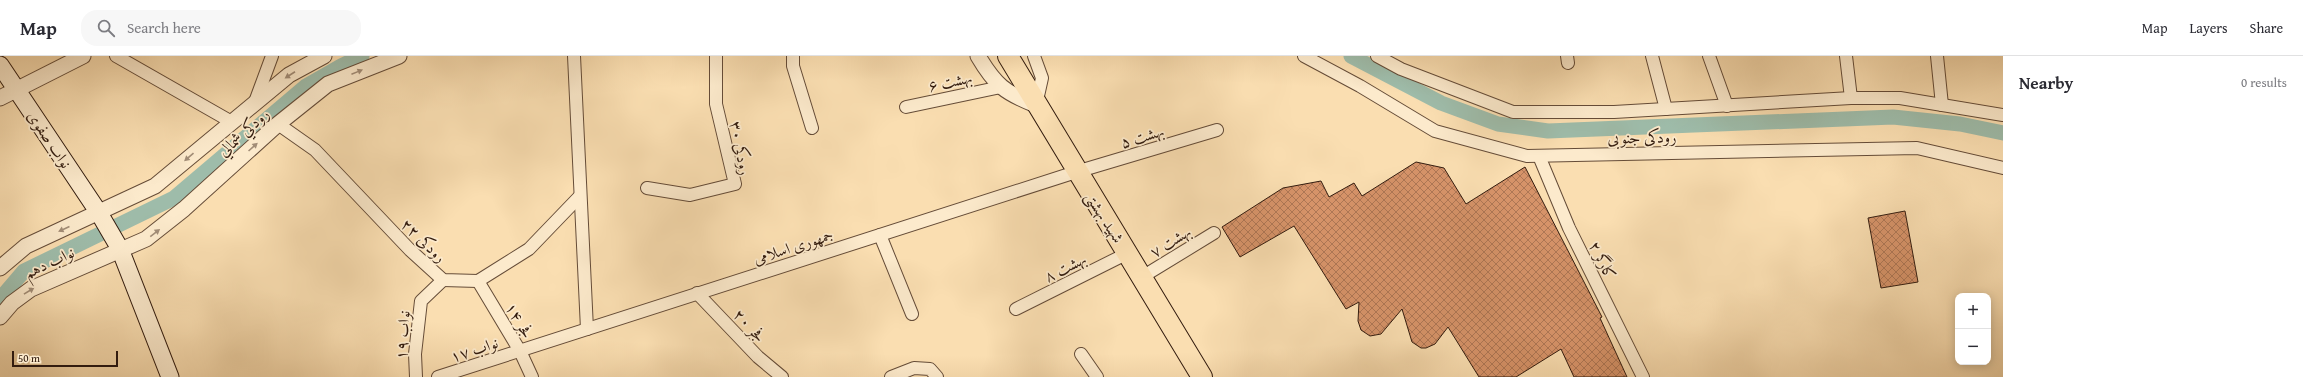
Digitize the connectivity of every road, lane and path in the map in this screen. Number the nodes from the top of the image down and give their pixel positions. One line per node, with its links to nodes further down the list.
1 (83, 56): 20 (street)
2 (116, 56): 30 (street)
3 (272, 56): 23 (street)
4 (324, 56): 23 (street, رودکي شمالي, one-way to 23)
5 (399, 56): 31 (street, رودکي شمالي, one-way to 5)
6 (574, 56): 38 (street)
7 (716, 56): 37 (street, رودکی ۳۰)
8 (793, 56): 32 (street)
9 (978, 56): 19 (street)
10 (1008, 56): 24 (main road, شهید بهشتی)
11 (1034, 56): 24 (street)
12 (1304, 56): 34 (street, رودکی جنوبی)
13 (1377, 56): 28 (street, رودکی جنوبی)
14 (1652, 56): 28 (street)
15 (1709, 56): 26 (street)
16 (1846, 56): 22 (street)
17 (1937, 56): 25 (street)
18 (0, 64): 20 (main road, نواب صفوی)
19 (1000, 87): 24 (street); 27 (street, بهشت ۶)
20 (16, 88): 21 (street); 39 (main road, نواب صفوی)
21 (0, 98)
22 (1851, 98): 25 (street, رودکی جنوبی); 26 (street, رودکی جنوبی)
23 (255, 102): 30 (street, رودکي شمالي)
24 (1036, 105): 36 (main road, شهید بهشتی)
25 (1942, 105): 29 (street, رودکی جنوبی)
26 (1727, 106): 28 (street, رودکی جنوبی)
27 (906, 107)
28 (1666, 109)
29 (2003, 114)
30 (230, 121): 39 (street, رودکي شمالي, one-way to 39)
31 (278, 124): 42 (street, رودکي شمالي, one-way to 31); 46 (street, رودکی ۲۲)
32 (812, 128)
33 (1217, 130): 36 (street, بهشت ۵)
34 (1540, 156): 35 (street, رودکی جنوبی); 64 (street, کارگر ۲)
35 (2003, 168)
36 (1076, 172): 41 (street, جمهوری اسلامی); 43 (main road, شهید بهشتی)
37 (647, 188)
38 (580, 196): 47 (street); 52 (street)
39 (99, 213): 42 (main road, نواب صفوی); 44 (street, نواب دهم, one-way to 44)
40 (1214, 233): 45 (street, بهشت ۷)
41 (880, 235): 48 (street, جمهوری اسلامی); 50 (street)
42 (120, 249): 51 (street, نواب دهم, one-way to 42); 55 (main road)
43 (1128, 253): 45 (main road, شهید بهشتی); 49 (street, بهشت ۸)
44 (0, 268)
45 (1142, 277): 63 (main road, شهید بهشتی)
46 (443, 280): 47 (street, رودکی ۲۲); 56 (street, نواب ۱۹)
47 (478, 281): 53 (street, فجر ۱۴)
48 (697, 293): 52 (street, جمهوری اسلامی); 59 (street, فجر ۲۰)
49 (1016, 309)
50 (912, 314)
51 (0, 317)
52 (587, 329): 53 (street, جمهوری اسلامی)
53 (520, 350): 57 (street, نواب ۱۷); 58 (street, فجر ۱۴)
54 (1082, 354): 62 (street)
55 (170, 377)
56 (416, 377)
57 (438, 377)
58 (532, 377)
59 (782, 377)
60 (891, 377): 61 (street)
61 (937, 377)
62 (1097, 377)
63 (1202, 377)
64 (1643, 377)

